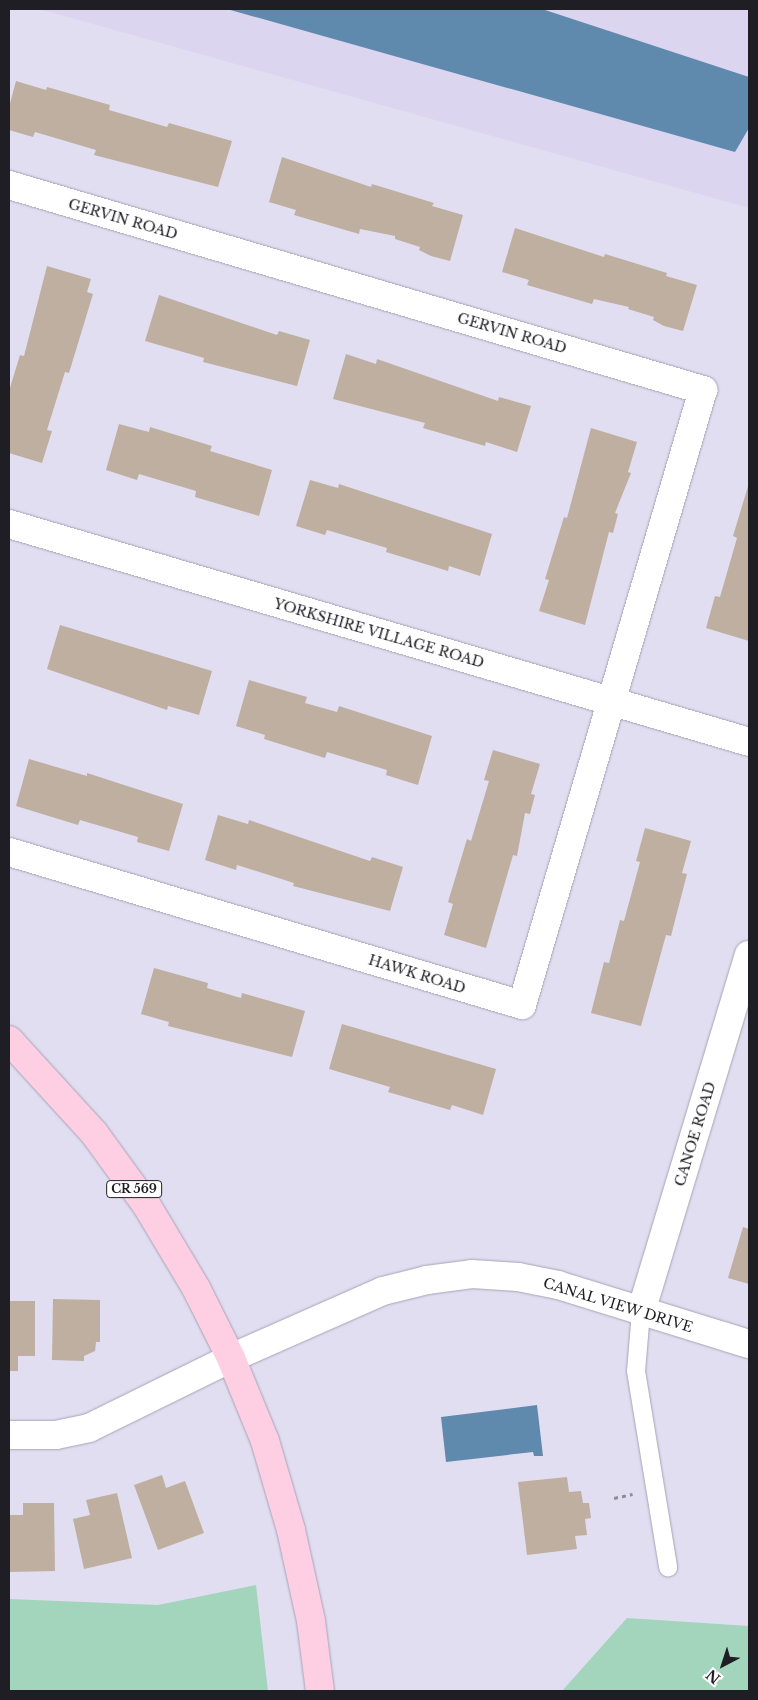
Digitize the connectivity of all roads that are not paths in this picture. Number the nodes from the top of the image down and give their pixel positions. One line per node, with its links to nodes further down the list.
1 (9, 185): 3 (street, GERVIN ROAD)
2 (9, 524): 3 (street, YORKSHIRE VILLAGE ROAD)
3 (611, 701): 4 (street, YORKSHIRE VILLAGE ROAD); 5 (street, HAWK ROAD)
4 (749, 742)
5 (9, 852)
6 (749, 955): 8 (street, CANOE ROAD)
7 (9, 1040): 10 (main road, CR 569)
8 (642, 1312): 9 (street, CANAL VIEW DRIVE); 10 (street, CANAL VIEW DRIVE); 12 (lane)
9 (749, 1344)
10 (231, 1358): 11 (street, CANAL VIEW DRIVE); 13 (main road, CR 569)
11 (9, 1435)
12 (668, 1567)
13 (320, 1691)

